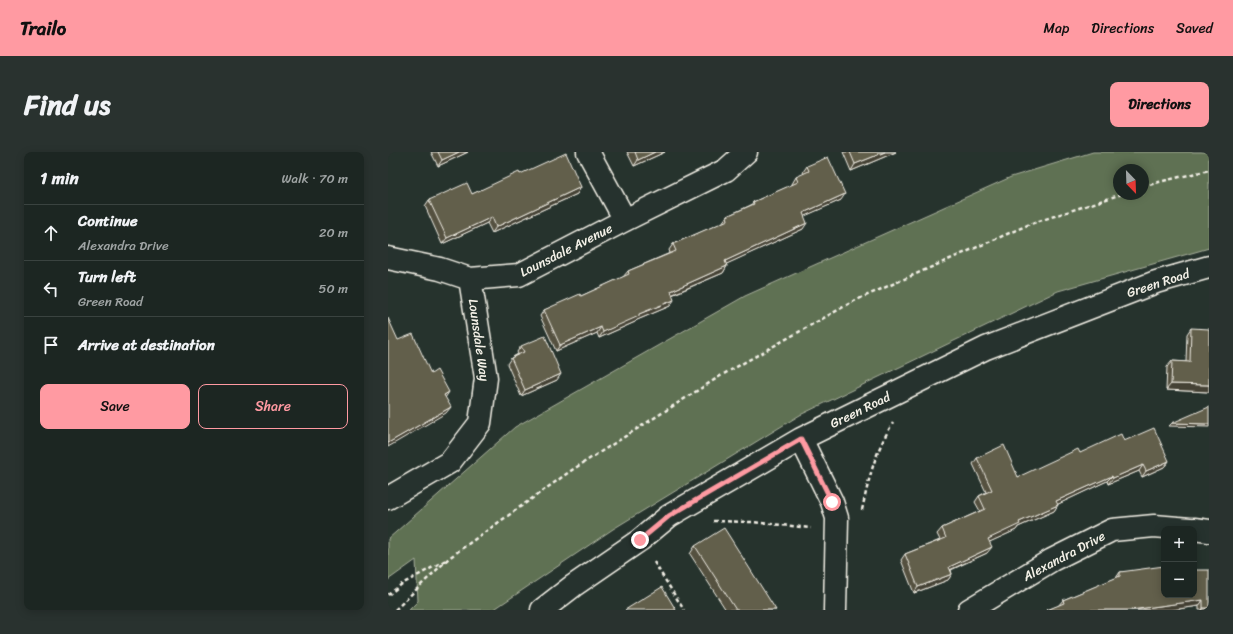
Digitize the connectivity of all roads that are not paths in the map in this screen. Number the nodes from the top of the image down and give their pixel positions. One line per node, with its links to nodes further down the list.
1 (588, 152): 3 (street, Lounsdale Avenue)
2 (746, 152): 3 (street, Lounsdale Avenue)
3 (625, 220): 6 (street, Lounsdale Avenue)
4 (388, 258): 6 (street, Lounsdale Avenue)
5 (1209, 267): 7 (street, Green Road)
6 (470, 279): 8 (street, Lounsdale Way)
7 (801, 439): 12 (street, Green Road); 13 (street)
8 (388, 498)
9 (1161, 527): 14 (street, Alexandra Drive)
10 (1197, 529): 11 (street)
11 (1209, 531)
12 (542, 610)
13 (835, 610)
14 (969, 610)

